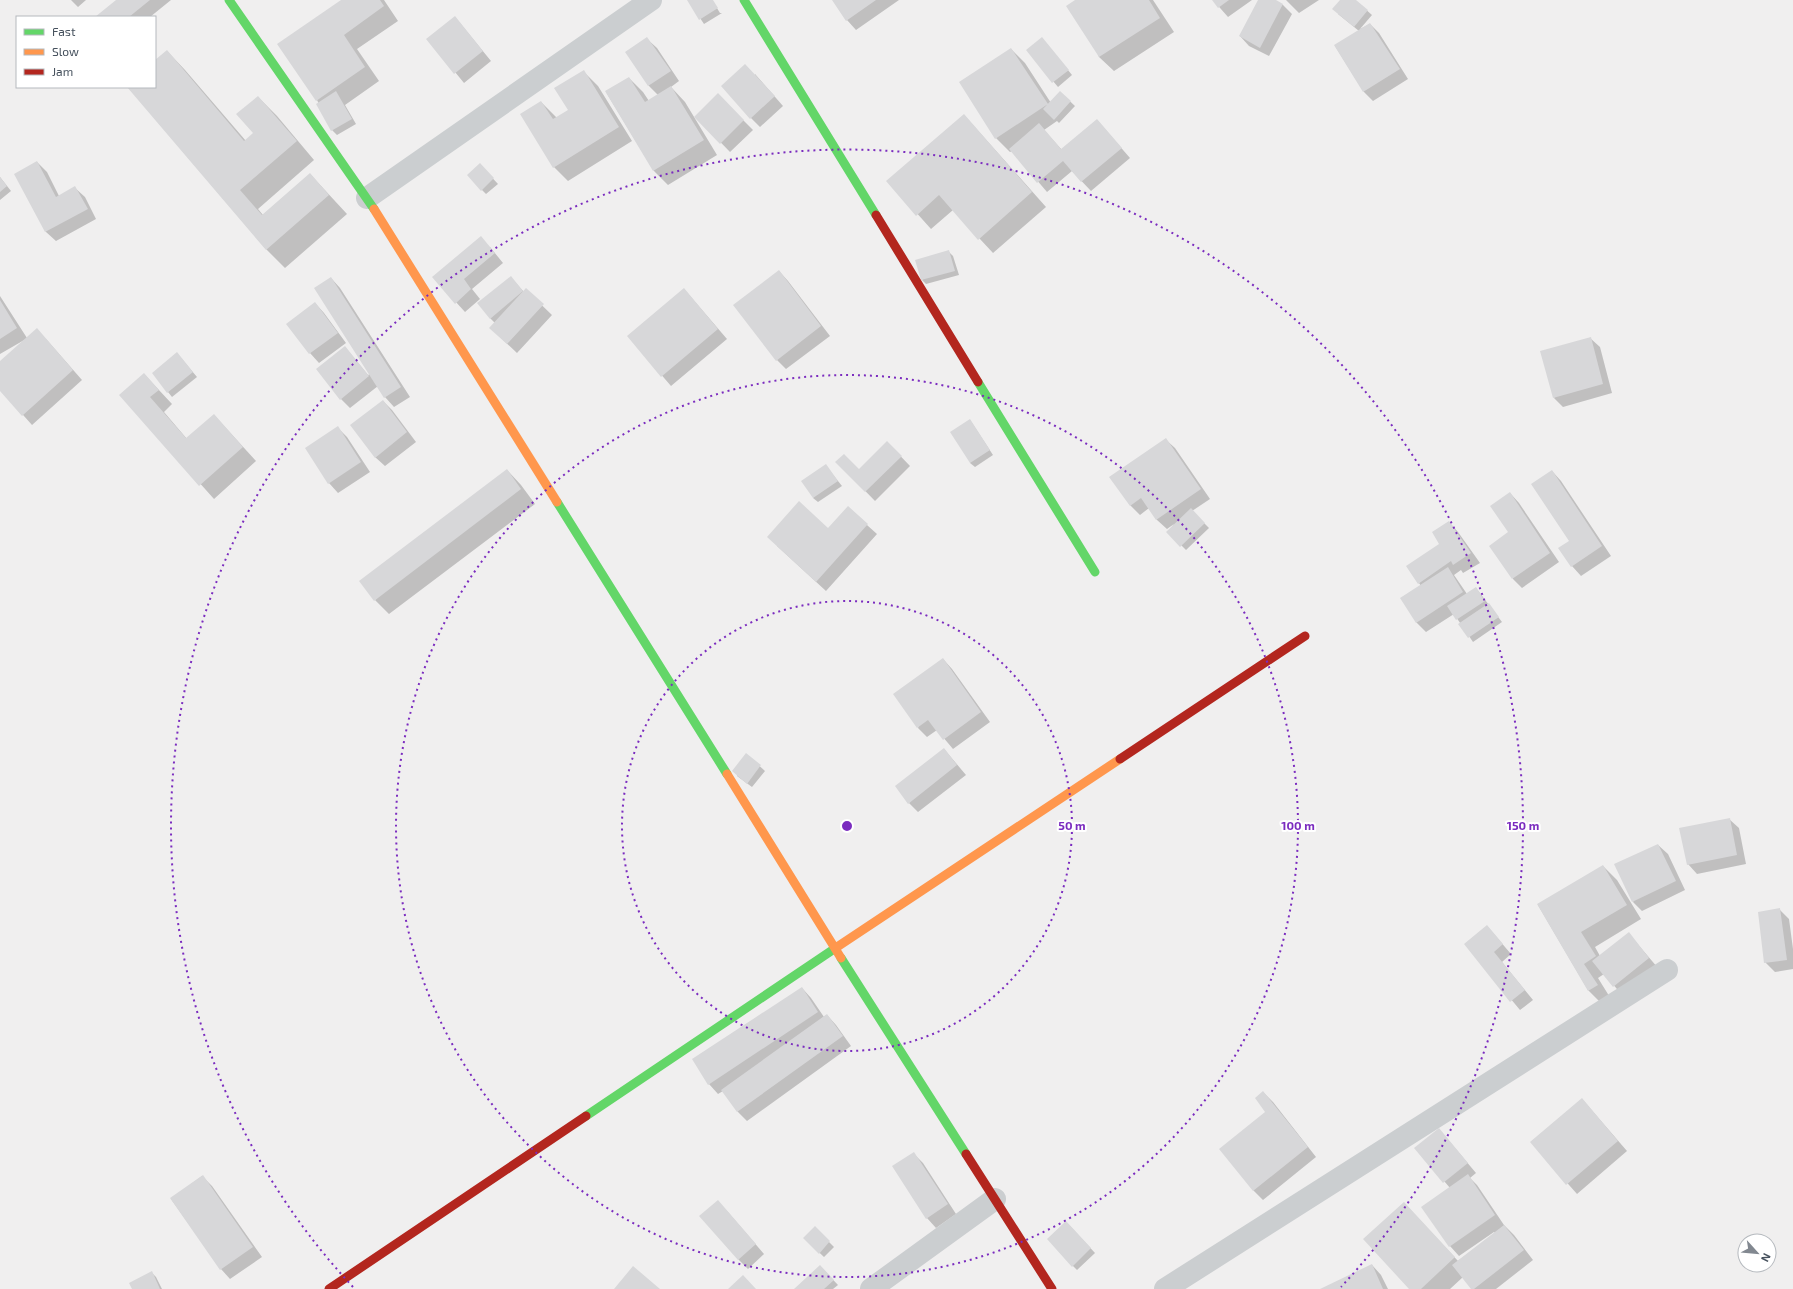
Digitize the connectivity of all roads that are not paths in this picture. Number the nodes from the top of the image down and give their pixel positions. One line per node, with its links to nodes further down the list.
1 (228, 0): 4 (street)
2 (651, 0): 4 (street)
3 (744, 0): 5 (street)
4 (367, 198): 7 (street)
5 (1095, 572)
6 (1304, 636): 7 (street)
7 (835, 948): 9 (street); 10 (street)
8 (1667, 970): 13 (street)
9 (995, 1199): 11 (street); 12 (street)
10 (329, 1289)
11 (871, 1289)
12 (1052, 1289)
13 (1165, 1289)

